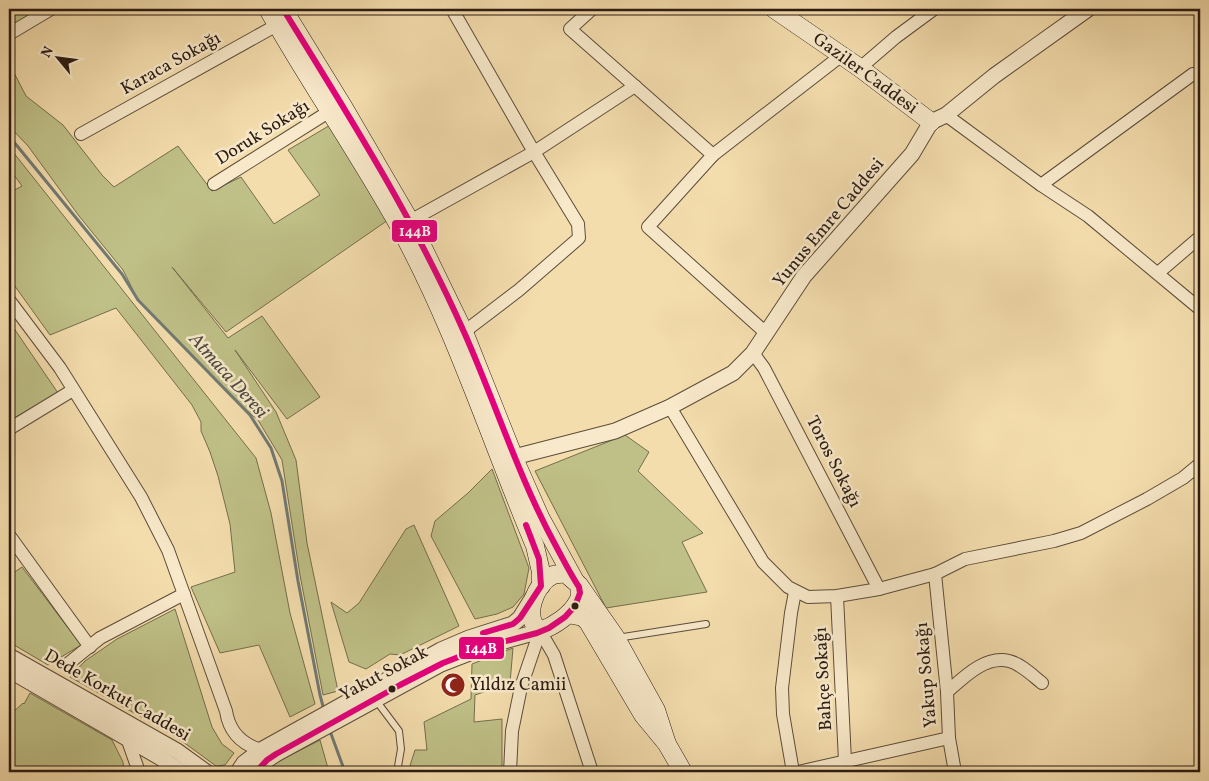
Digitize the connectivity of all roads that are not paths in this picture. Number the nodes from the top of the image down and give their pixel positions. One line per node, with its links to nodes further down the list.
1 (51, 9): 9 (street)
2 (268, 9): 8 (main road)
3 (452, 9): 17 (street)
4 (592, 9): 13 (street)
5 (774, 9): 10 (main road, Gaziler Caddesi)
6 (934, 9): 11 (street)
7 (1088, 9): 15 (street)
8 (280, 17): 14 (main road); 16 (street, Karaca Sokağı); 21 (main road)
9 (9, 34)
10 (842, 55): 11 (main road, Gaziler Caddesi); 18 (street)
11 (860, 68): 15 (main road, Gaziler Caddesi)
12 (1193, 74): 20 (street)
13 (635, 86): 17 (street); 18 (street)
14 (330, 112): 19 (street, Doruk Sokağı); 38 (main road)
15 (938, 119): 20 (street); 27 (street, Yunus Emre Caddesi)
16 (81, 134)
17 (534, 152): 21 (street); 26 (street)
18 (713, 154): 27 (street)
19 (214, 184)
20 (1041, 185): 23 (street)
21 (410, 221): 26 (main road)
22 (1200, 237): 23 (street)
23 (1158, 273): 25 (street)
24 (9, 300): 29 (street)
25 (1200, 309)
26 (464, 332): 32 (main road)
27 (766, 333): 28 (street, Yunus Emre Caddesi)
28 (753, 353): 30 (street, Yunus Emre Caddesi); 37 (street, Toros Sokağı)
29 (73, 390): 31 (street); 40 (street)
30 (670, 407): 32 (street, Yunus Emre Caddesi); 39 (street)
31 (9, 429)
32 (514, 457): 36 (main road)
33 (1200, 464): 35 (street)
34 (9, 535): 46 (street)
35 (935, 574): 37 (street); 51 (street, Yakup Sokağı)
36 (577, 583): 38 (main road); 42 (main road); 45 (main road)
37 (879, 589): 41 (street)
38 (538, 590): 44 (main road); 53 (street, Yakut Sokak)
39 (795, 592): 41 (street); 68 (street)
40 (184, 594): 46 (street); 57 (street)
41 (837, 596): 58 (street, Bahçe Sokağı)
42 (568, 614): 44 (main road); 56 (main road)
43 (706, 624): 45 (lane)
44 (540, 631): 52 (street, Yakut Sokak); 65 (street); 66 (street)
45 (616, 638): 56 (main road)
46 (90, 646): 48 (street)
47 (9, 656): 61 (street, Dede Korkut Caddesi)
48 (69, 663)
49 (9, 670): 54 (street, Dede Korkut Caddesi)
50 (1042, 683): 51 (street)
51 (947, 692): 55 (street, Yakup Sokağı)
52 (376, 699): 53 (street, Yakut Sokak); 64 (lane)
53 (327, 719): 57 (street); 63 (street, Yakut Sokak)
54 (127, 738): 59 (street); 60 (street, Dede Korkut Caddesi)
55 (949, 738): 58 (street); 70 (street, Yakup Sokağı)
56 (666, 744): 67 (main road)
57 (261, 750): 62 (street)
58 (845, 761): 69 (street)
59 (139, 772)
60 (181, 772)
61 (206, 772)
62 (238, 772)
63 (256, 772)
64 (397, 772)
65 (510, 772)
66 (592, 772)
67 (683, 772)
68 (793, 772)
69 (798, 772)
70 (955, 772)

